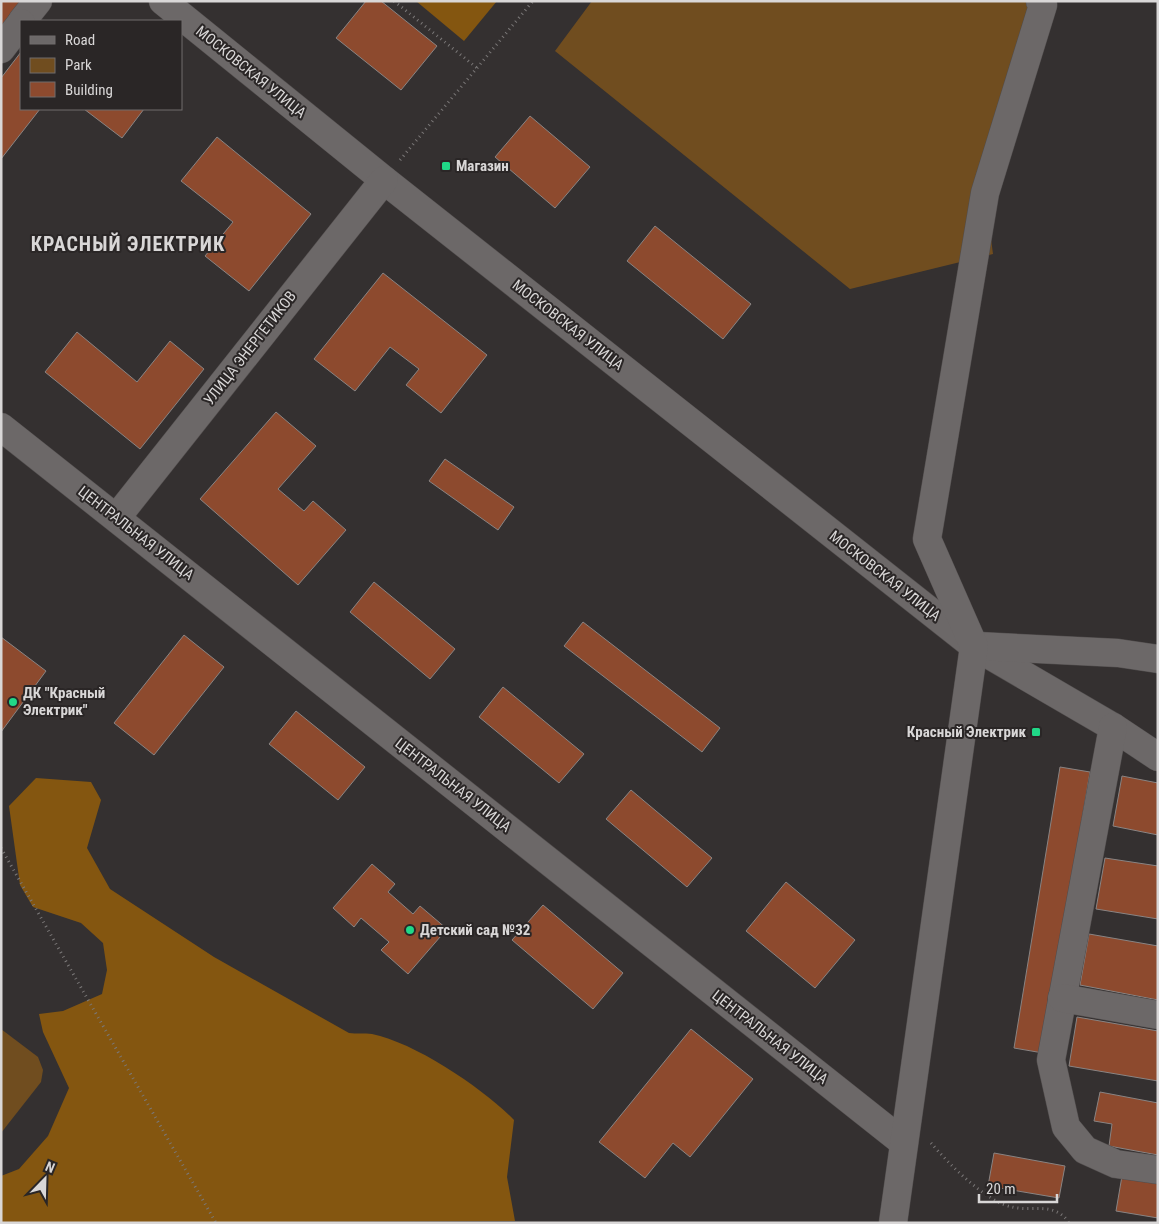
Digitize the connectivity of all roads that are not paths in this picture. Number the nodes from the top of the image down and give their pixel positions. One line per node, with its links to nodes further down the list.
1 (38, 1): 4 (street)
2 (163, 1): 7 (street, МОСКОВСКАЯ УЛИЦА)
3 (1040, 1): 10 (street)
4 (24, 20)
5 (20, 25): 6 (street)
6 (1, 49)
7 (384, 180): 9 (street, УЛИЦА ЭНЕРГЕТИКОВ); 10 (street, МОСКОВСКАЯ УЛИЦА)
8 (1, 427): 9 (street, ЦЕНТРАЛЬНАЯ УЛИЦА)
9 (117, 517): 17 (street, ЦЕНТРАЛЬНАЯ УЛИЦА)
10 (974, 646): 11 (street); 12 (street, МОСКОВСКАЯ УЛИЦА); 17 (street)
11 (1158, 659)
12 (1113, 727): 13 (street); 14 (street, МОСКОВСКАЯ УЛИЦА); 15 (street)
13 (1158, 736)
14 (1158, 757)
15 (1062, 998): 16 (street); 18 (street)
16 (1158, 1015)
17 (906, 1133): 19 (street)
18 (1158, 1170)
19 (893, 1223)

